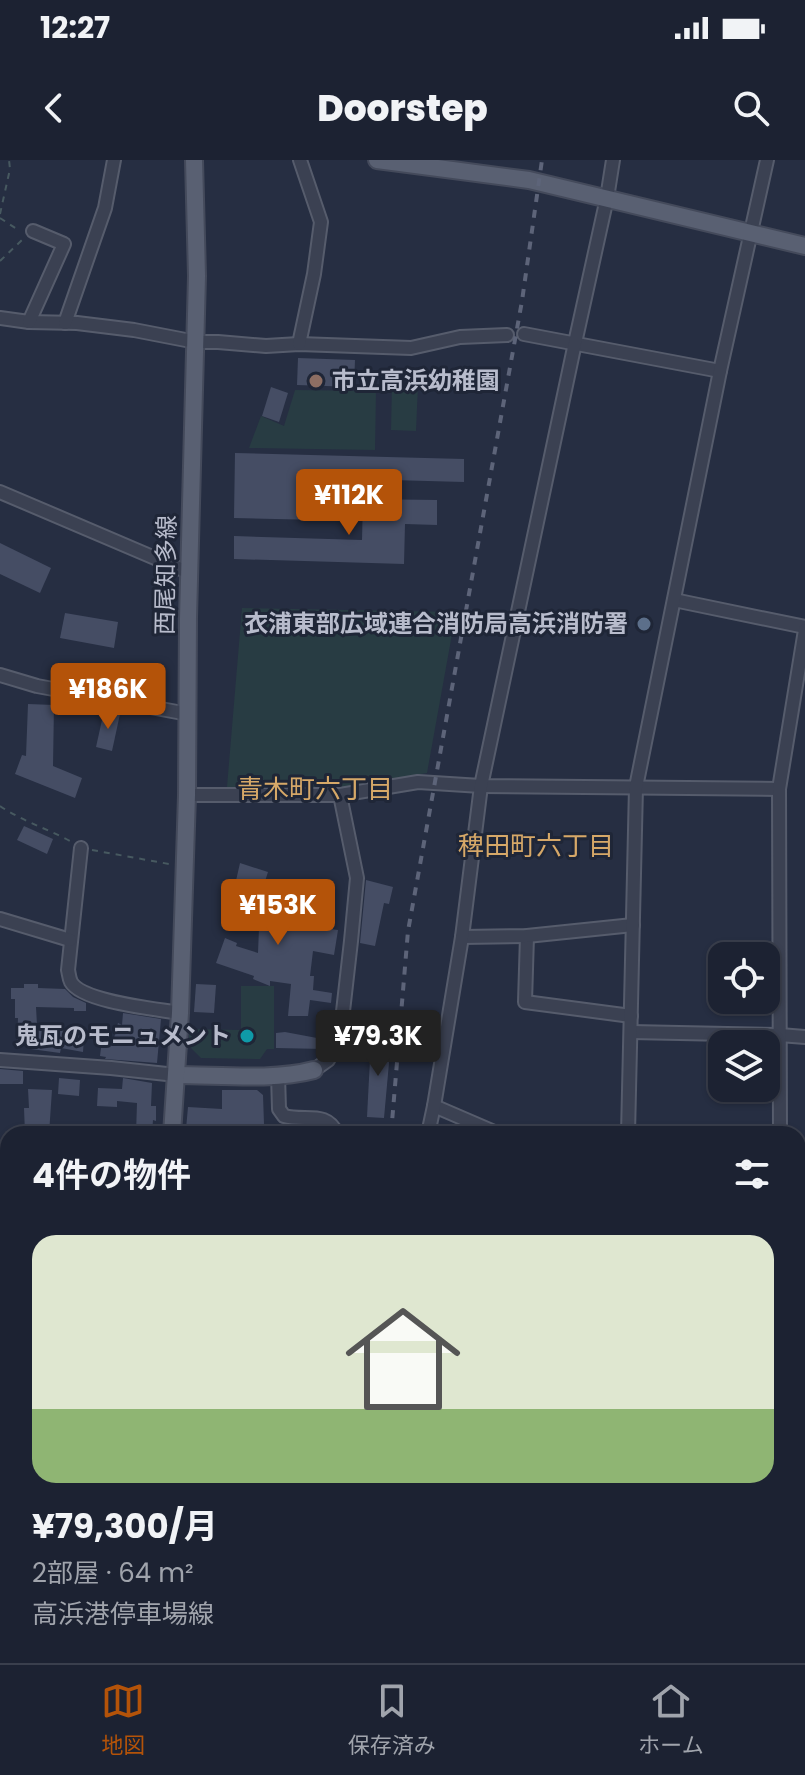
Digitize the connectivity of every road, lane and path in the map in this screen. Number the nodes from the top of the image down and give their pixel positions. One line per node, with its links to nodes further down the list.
1 (9, 160): 10 (path)
2 (114, 160): 17 (street)
3 (194, 160): 20 (main road, 西尾知多線)
4 (300, 160): 22 (street)
5 (377, 160): 8 (main road)
6 (613, 160): 9 (street)
7 (767, 160): 12 (street)
8 (408, 162): 9 (main road)
9 (607, 198): 12 (main road); 21 (street)
10 (0, 216): 14 (path)
11 (33, 231): 16 (street)
12 (750, 232): 13 (main road); 23 (street)
13 (805, 246)
14 (0, 261)
15 (0, 318): 16 (street)
16 (29, 322): 17 (street)
17 (65, 323): 20 (street)
18 (524, 334): 21 (street)
19 (507, 335): 22 (street)
20 (196, 342): 22 (street); 25 (main road, 西尾知多線)
21 (575, 343): 23 (street); 30 (street)
22 (299, 344)
23 (720, 371): 26 (street)
24 (0, 492): 25 (street)
25 (190, 573): 29 (main road, 西尾知多線)
26 (674, 600): 27 (street); 31 (street)
27 (805, 628): 32 (street)
28 (0, 675): 29 (street)
29 (188, 714): 33 (main road, 西尾知多線)
30 (481, 786): 31 (street); 34 (street); 39 (street)
31 (636, 787): 32 (street); 37 (street)
32 (779, 789): 43 (street)
33 (187, 795): 34 (street); 41 (main road, 西尾知多線)
34 (340, 795): 49 (street)
35 (81, 848): 40 (street)
36 (0, 919): 40 (street)
37 (633, 925): 38 (street); 42 (street)
38 (527, 936): 39 (street); 42 (street)
39 (462, 937): 53 (street)
40 (70, 940): 41 (street)
41 (180, 1013): 50 (main road, 西尾知多線)
42 (631, 1016): 44 (street)
43 (780, 1030)
44 (631, 1032): 45 (street); 58 (street)
45 (708, 1034)
46 (780, 1035): 47 (street)
47 (805, 1037)
48 (0, 1060): 50 (street)
49 (314, 1070): 51 (main road)
50 (176, 1075): 51 (main road); 54 (main road, 西尾知多線)
51 (278, 1075): 55 (street)
52 (780, 1102): 59 (street)
53 (434, 1106): 56 (street); 57 (street)
54 (173, 1126)
55 (334, 1126)
56 (430, 1126)
57 (480, 1126)
58 (628, 1126)
59 (780, 1126)

